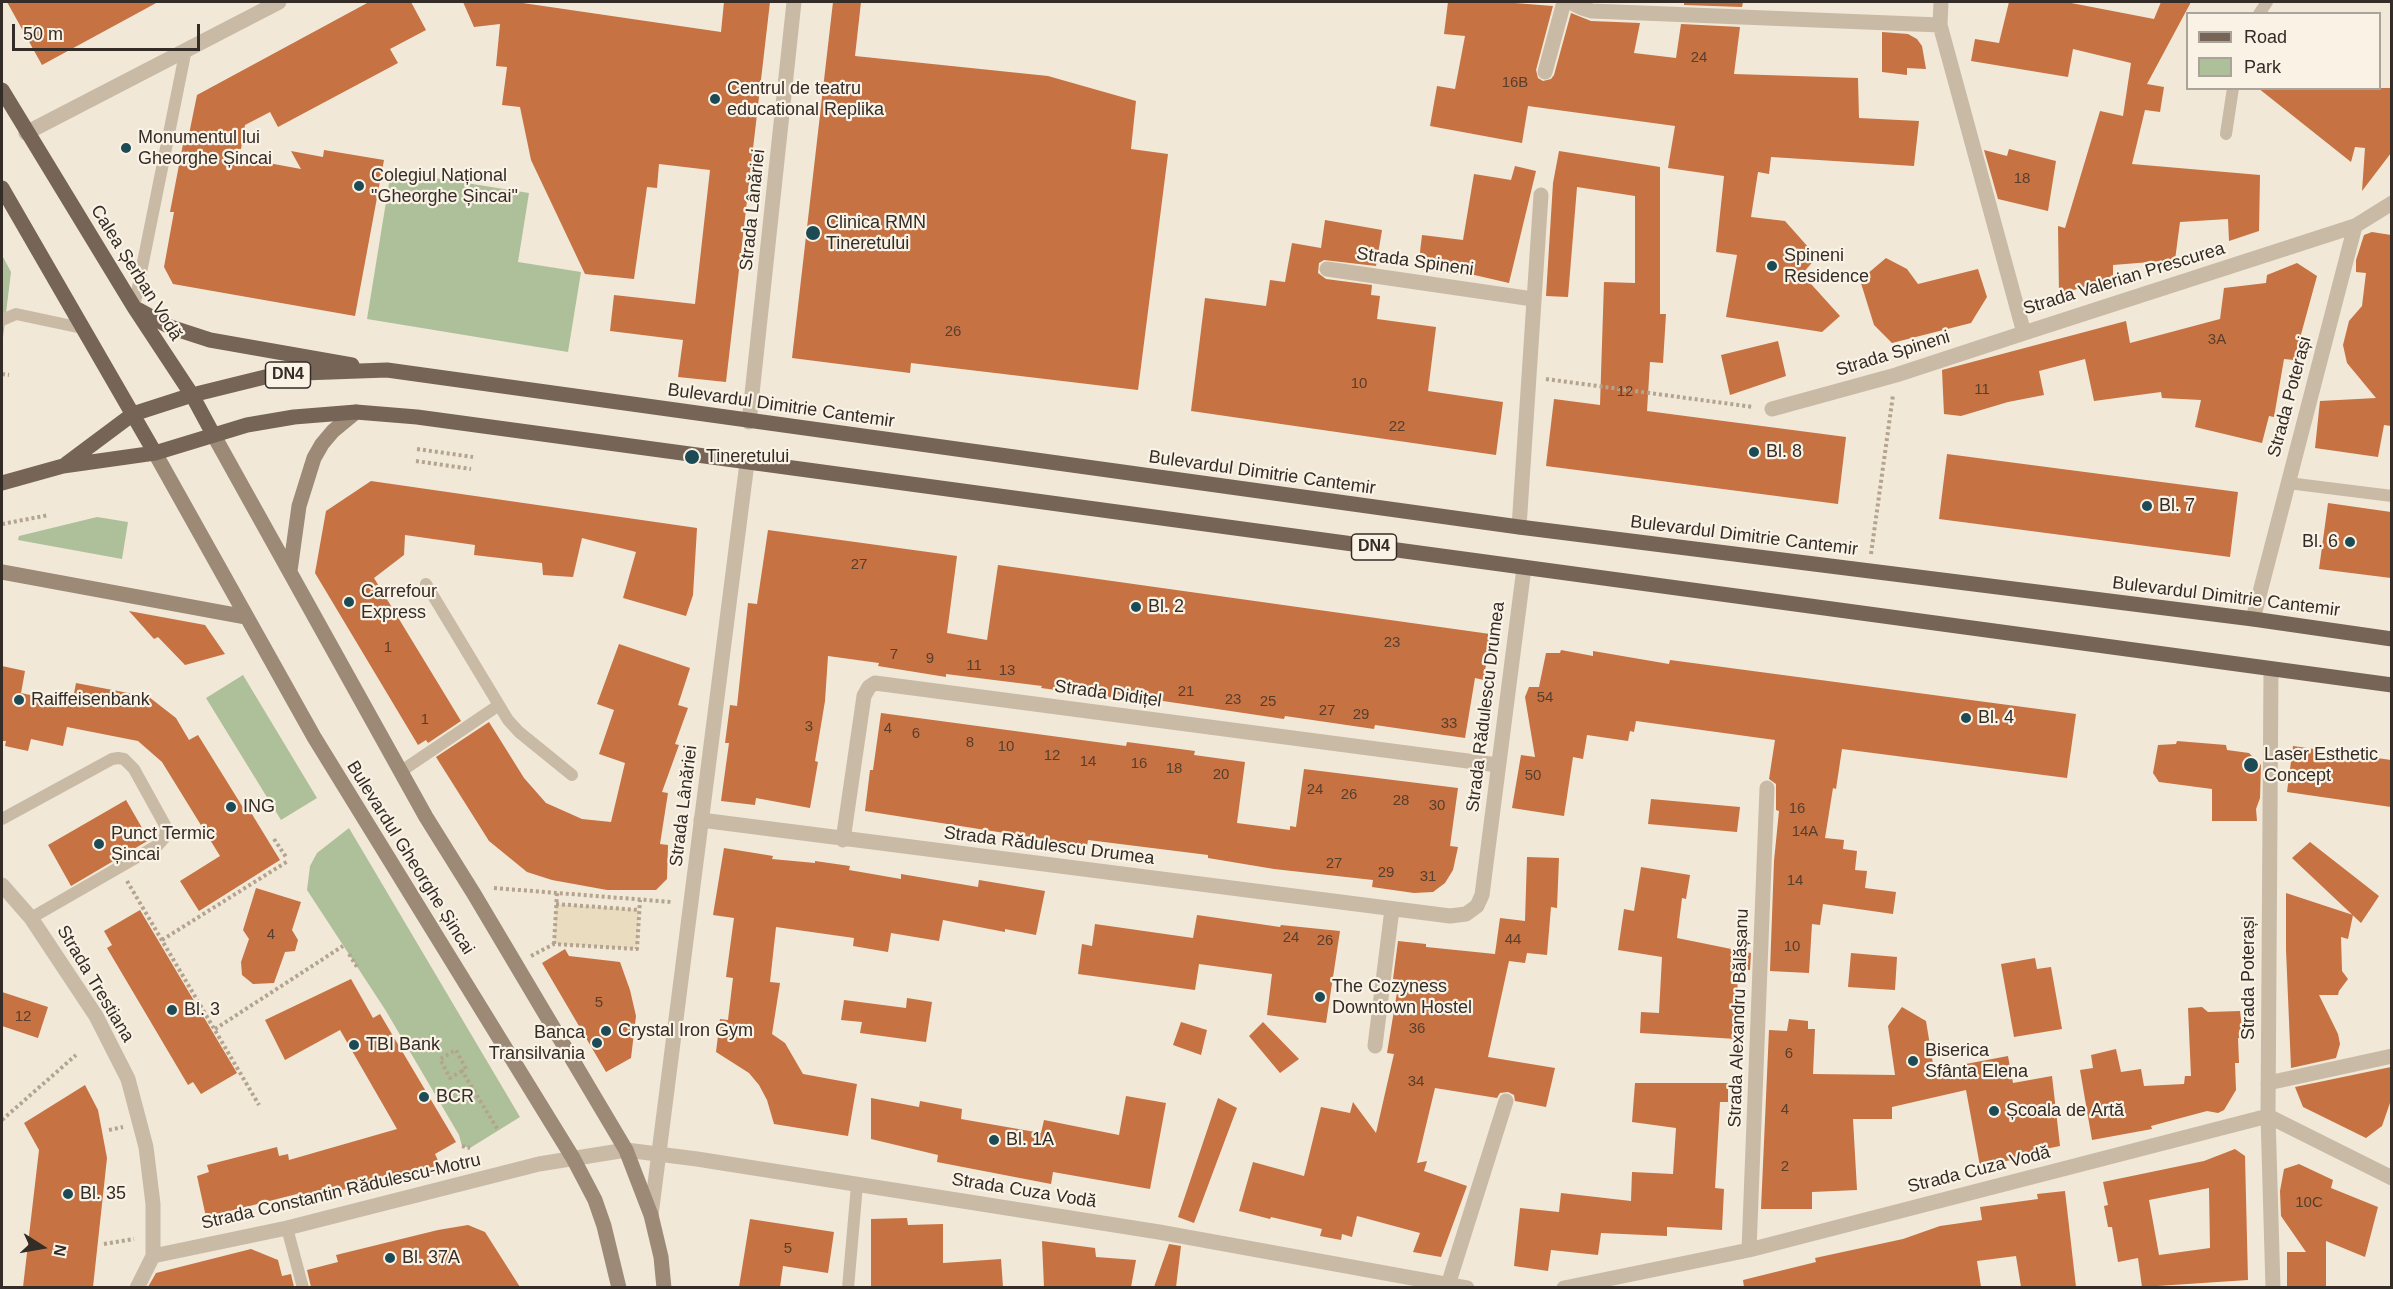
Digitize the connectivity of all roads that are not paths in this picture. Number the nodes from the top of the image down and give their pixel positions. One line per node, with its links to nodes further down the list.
1 (794, 2): 28 (street, Strada Lânăriei)
2 (1564, 2): 8 (street)
3 (1570, 2): 6 (street)
4 (1941, 2): 6 (street, Strada Valerian Prescurea)
5 (268, 4): 7 (street)
6 (1940, 25): 22 (street, Strada Valerian Prescurea)
7 (186, 49): 11 (street); 19 (lane)
8 (1545, 72)
9 (2, 90): 11 (main road, Calea Șerban Vodă)
10 (2233, 90): 12 (lane)
11 (26, 133): 19 (main road, Calea Șerban Vodă)
12 (2226, 134)
13 (2, 188): 21 (main road)
14 (1541, 195): 18 (street)
15 (2391, 203): 16 (street)
16 (2355, 226): 22 (street, Strada Valerian Prescurea); 34 (street, Strada Poterași)
17 (1327, 269): 18 (street, Strada Spineni)
18 (1533, 299): 36 (street)
19 (134, 307): 23 (main road); 24 (main road, Calea Șerban Vodă)
20 (2, 320): 21 (lane)
21 (82, 328): 27 (main road)
22 (2024, 333): 25 (street, Strada Spineni)
23 (387, 370): 24 (main road, Bulevardul Dimitrie Cantemir / DN4); 28 (main road, Bulevardul Dimitrie Cantemir / DN4)
24 (192, 395): 27 (main road, Bulevardul Dimitrie Cantemir / DN4); 29 (main road, Calea Șerban Vodă)
25 (1772, 409)
26 (356, 412): 29 (main road, DN4); 31 (main road, DN4); 38 (main road)
27 (133, 414): 30 (main road); 32 (main road, Bulevardul Dimitrie Cantemir)
28 (749, 422): 36 (main road, Bulevardul Dimitrie Cantemir / DN4)
29 (213, 434): 30 (main road, DN4); 38 (main road, Bulevardul Gheorghe Șincai)
30 (155, 453): 32 (main road); 41 (main road, Bulevardul Gheorghe Șincai)
31 (747, 463): 37 (main road, DN4); 52 (street, Strada Lânăriei)
32 (63, 466): 33 (main road)
33 (2, 483)
34 (2288, 483): 35 (lane); 42 (street, Strada Poterași)
35 (2391, 496)
36 (1519, 527): 42 (main road, Bulevardul Dimitrie Cantemir / DN4)
37 (1524, 568): 44 (main road, DN4); 47 (street, Strada Rădulescu Drumea)
38 (290, 571): 48 (main road, Bulevardul Gheorghe Șincai)
39 (2, 572): 41 (main road)
40 (426, 584): 46 (lane)
41 (246, 617): 64 (main road, Bulevardul Gheorghe Șincai)
42 (2253, 619): 43 (main road, Bulevardul Dimitrie Cantemir / DN4)
43 (2391, 639)
44 (2271, 669): 45 (main road, DN4); 59 (street, Strada Poterași)
45 (2391, 685)
46 (499, 705): 48 (lane); 49 (lane)
47 (1498, 765): 53 (street, Strada Didițel); 55 (street, Strada Rădulescu Drumea)
48 (400, 772): 62 (main road, Bulevardul Gheorghe Șincai)
49 (572, 775)
50 (1767, 788): 69 (street, Strada Alexandru Bălășanu)
51 (2, 819): 56 (lane)
52 (701, 820): 53 (street, Strada Rădulescu Drumea); 63 (street, Strada Lânăriei)
53 (843, 840): 55 (street, Strada Rădulescu Drumea)
54 (2, 886): 56 (street, Strada Trestiana)
55 (1392, 909): 57 (street)
56 (31, 918): 70 (street, Strada Trestiana)
57 (1375, 1046)
58 (2391, 1056): 59 (street)
59 (2268, 1083): 61 (street, Strada Poterași)
60 (1506, 1101): 76 (street)
61 (2268, 1116): 65 (street); 69 (street, Strada Cuza Vodă); 78 (street, Strada Poterași)
62 (626, 1150): 63 (street, Strada Cuza Vodă); 64 (street, Strada Cuza Vodă); 67 (main road, Bulevardul Gheorghe Șincai)
63 (659, 1154): 66 (street, Strada Cuza Vodă); 67 (street, Bulevardul Gheorghe Șincai)
64 (573, 1158): 68 (street, Strada Constantin Rădulescu-Motru); 73 (main road, Bulevardul Gheorghe Șincai)
65 (2391, 1178)
66 (857, 1185): 75 (lane); 76 (street, Strada Cuza Vodă)
67 (651, 1215): 74 (main road, Bulevardul Gheorghe Șincai)
68 (287, 1228): 70 (street, Strada Constantin Rădulescu-Motru); 72 (lane)
69 (1749, 1250): 77 (street, Strada Cuza Vodă)
70 (153, 1256): 71 (street)
71 (138, 1287)
72 (303, 1287)
73 (619, 1287)
74 (664, 1287)
75 (848, 1287)
76 (1460, 1287)
77 (1564, 1287)
78 (2273, 1287)

